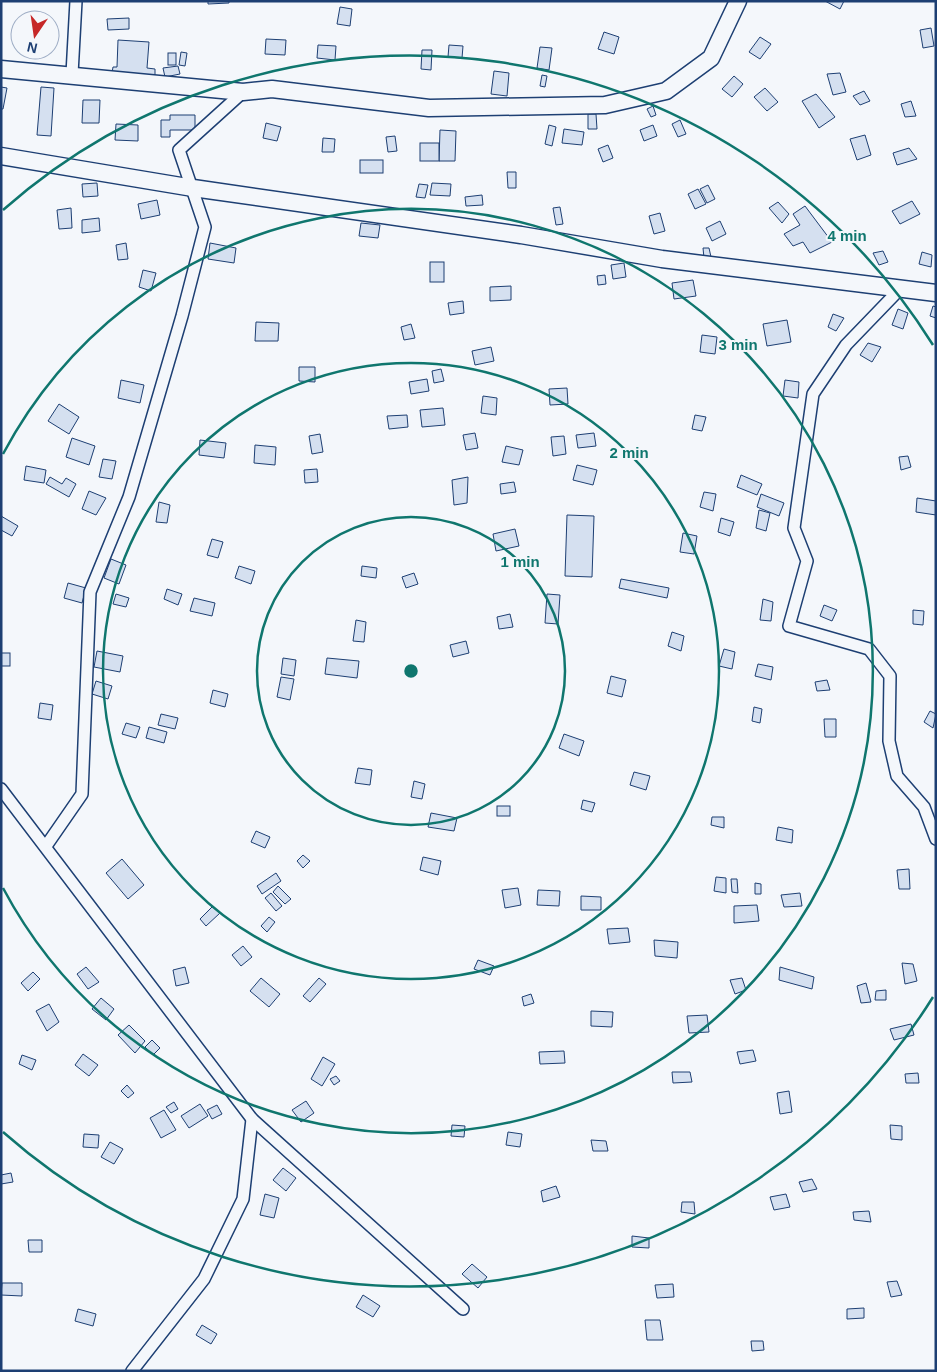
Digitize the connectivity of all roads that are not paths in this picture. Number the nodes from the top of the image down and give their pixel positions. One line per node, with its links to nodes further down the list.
1 (76, 1): 4 (street)
2 (738, 1): 5 (street)
3 (1, 69): 4 (street)
4 (72, 74): 5 (street)
5 (243, 92): 7 (street)
6 (1, 156): 7 (street)
7 (193, 188): 8 (street); 12 (street)
8 (900, 289): 9 (street); 11 (street)
9 (936, 293)
10 (1, 789): 12 (street)
11 (936, 839)
12 (46, 846): 13 (street)
13 (252, 1119): 14 (street); 15 (street)
14 (463, 1309)
15 (132, 1371)

